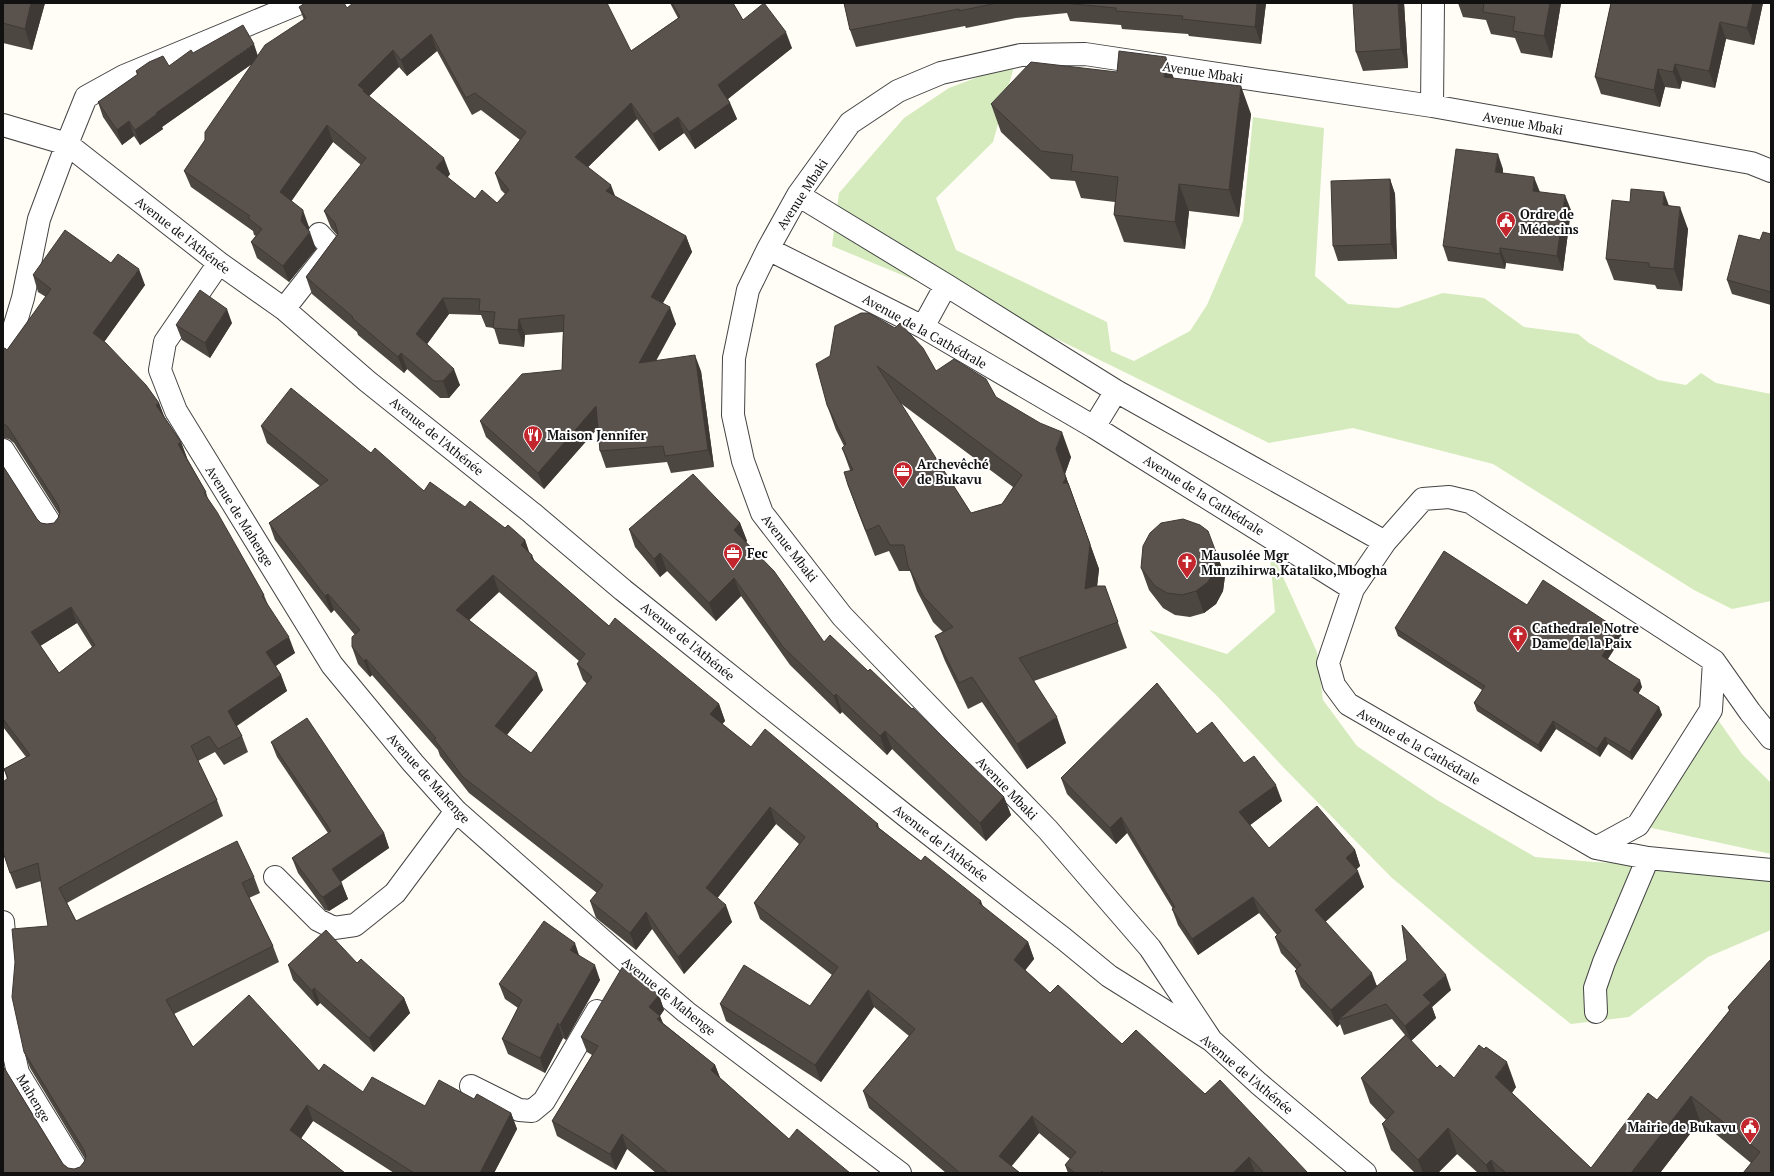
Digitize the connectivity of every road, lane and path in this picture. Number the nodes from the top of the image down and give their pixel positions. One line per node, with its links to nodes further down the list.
1 (300, 3): 5 (street)
2 (1433, 3): 3 (street)
3 (1432, 106): 6 (street, Avenue Mbaki); 7 (street, Avenue Mbaki)
4 (3, 125): 5 (street, Avenue de l'Athénée)
5 (66, 144): 10 (street, Avenue de l'Athénée); 14 (street)
6 (1771, 171)
7 (798, 195): 9 (street, Avenue Mbaki); 11 (street)
8 (319, 234): 12 (street)
9 (768, 249): 13 (street, Avenue de la Cathédrale); 31 (street, Avenue Mbaki)
10 (219, 263): 12 (street, Avenue de l'Athénée); 23 (street, Avenue de Mahenge)
11 (946, 285): 13 (street); 15 (street)
12 (284, 309): 31 (street, Avenue de l'Athénée)
13 (923, 327): 16 (street, Avenue de la Cathédrale)
14 (3, 355)
15 (1116, 391): 16 (street); 19 (street)
16 (1094, 427): 20 (street, Avenue de la Cathédrale)
17 (3, 450): 18 (street)
18 (54, 528)
19 (1385, 542): 20 (street); 21 (street)
20 (1353, 589): 24 (street, Avenue de la Cathédrale)
21 (1714, 661): 22 (street); 24 (street)
22 (1771, 738)
23 (456, 811): 27 (street); 29 (street, Avenue de Mahenge)
24 (1596, 848): 25 (street, Avenue de la Cathédrale)
25 (1648, 858): 26 (street, Avenue de la Cathédrale); 30 (street)
26 (1771, 870)
27 (275, 876)
28 (3, 922): 33 (street, Mahenge)
29 (626, 961): 32 (street); 34 (street, Avenue de Mahenge)
30 (1596, 1012)
31 (1211, 1040): 35 (street, Avenue de l'Athénée)
32 (471, 1086)
33 (79, 1173)
34 (900, 1173)
35 (1365, 1173)

